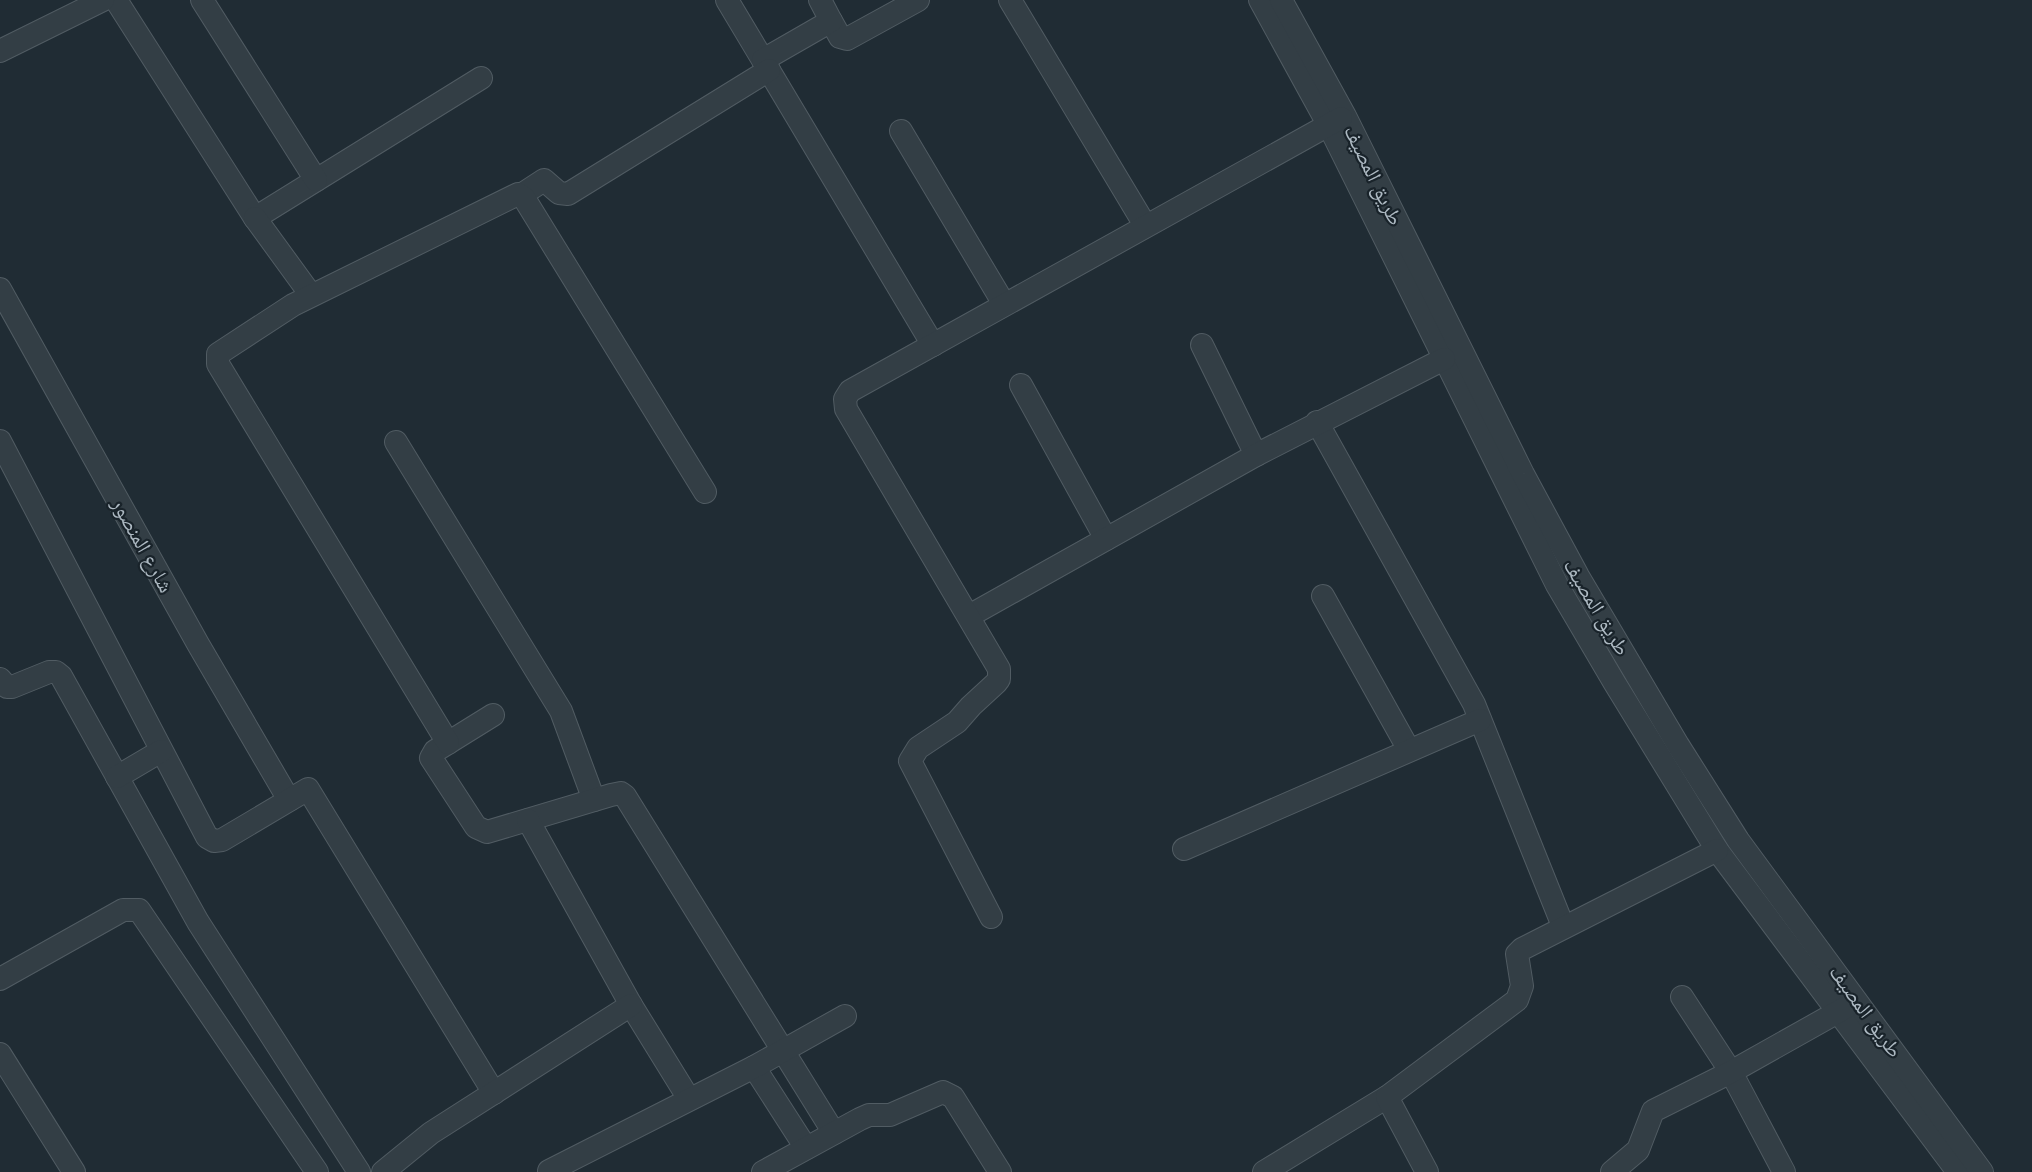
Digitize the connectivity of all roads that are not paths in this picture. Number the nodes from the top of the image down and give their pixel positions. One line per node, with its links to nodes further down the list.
1 (104, 0): 11 (street)
2 (116, 0): 18 (street)
3 (202, 0): 16 (street)
4 (728, 0): 12 (street)
5 (820, 0): 10 (street)
6 (918, 0): 10 (street)
7 (1010, 0): 19 (street)
8 (1260, 0): 14 (street, طريق المصيف)
9 (1281, 0): 14 (street, طريق المصيف)
10 (831, 21): 12 (street)
11 (0, 51)
12 (766, 65): 17 (street); 23 (street)
13 (481, 78): 16 (street)
14 (1336, 120): 19 (street); 25 (street, طريق المصيف); 52 (street, طريق المصيف)
15 (900, 131): 22 (street)
16 (316, 180): 18 (street)
17 (521, 195): 21 (street); 31 (street)
18 (255, 218): 21 (street)
19 (1145, 225): 22 (street)
20 (0, 289): 42 (street, شارع المنصور)
21 (311, 296): 38 (street)
22 (1004, 304): 23 (street)
23 (933, 345): 34 (street)
24 (1202, 345): 30 (street)
25 (1444, 359): 27 (street); 46 (street, طريق المصيف)
26 (1021, 385): 32 (street)
27 (1317, 422): 30 (street); 37 (street)
28 (0, 441): 40 (street)
29 (396, 442): 43 (street)
30 (1256, 455): 32 (street)
31 (705, 492)
32 (1106, 539): 34 (street)
33 (1323, 596): 39 (street)
34 (969, 616): 47 (street)
35 (0, 679): 41 (street)
36 (493, 715): 38 (street)
37 (1480, 720): 39 (street); 48 (street)
38 (448, 743): 44 (street)
39 (1409, 750): 45 (street)
40 (161, 751): 41 (street); 42 (street)
41 (117, 777): 67 (street)
42 (289, 800): 58 (street)
43 (594, 800): 44 (street); 54 (street)
44 (528, 820): 51 (street)
45 (1184, 849)
46 (1717, 850): 48 (street); 52 (street, طريق المصيف)
47 (991, 917)
48 (1563, 926): 59 (street)
49 (3, 971): 66 (street)
50 (1682, 997): 57 (street)
51 (631, 1005): 58 (street); 60 (street)
52 (1849, 1005): 57 (street); 74 (street, طريق المصيف); 75 (street, طريق المصيف)
53 (845, 1016): 54 (street)
54 (783, 1051): 56 (street); 61 (street)
55 (0, 1054): 65 (street)
56 (754, 1066): 60 (street); 62 (street)
57 (1731, 1072): 72 (street); 73 (street)
58 (494, 1093): 63 (street)
59 (1387, 1097): 70 (street); 71 (street)
60 (689, 1099): 64 (street)
61 (834, 1133): 62 (street); 69 (street)
62 (806, 1148): 68 (street)
63 (397, 1167)
64 (549, 1171)
65 (74, 1172)
66 (317, 1172)
67 (359, 1172)
68 (763, 1172)
69 (1000, 1172)
70 (1264, 1172)
71 (1427, 1172)
72 (1612, 1172)
73 (1784, 1172)
74 (1958, 1172)
75 (1982, 1172)

